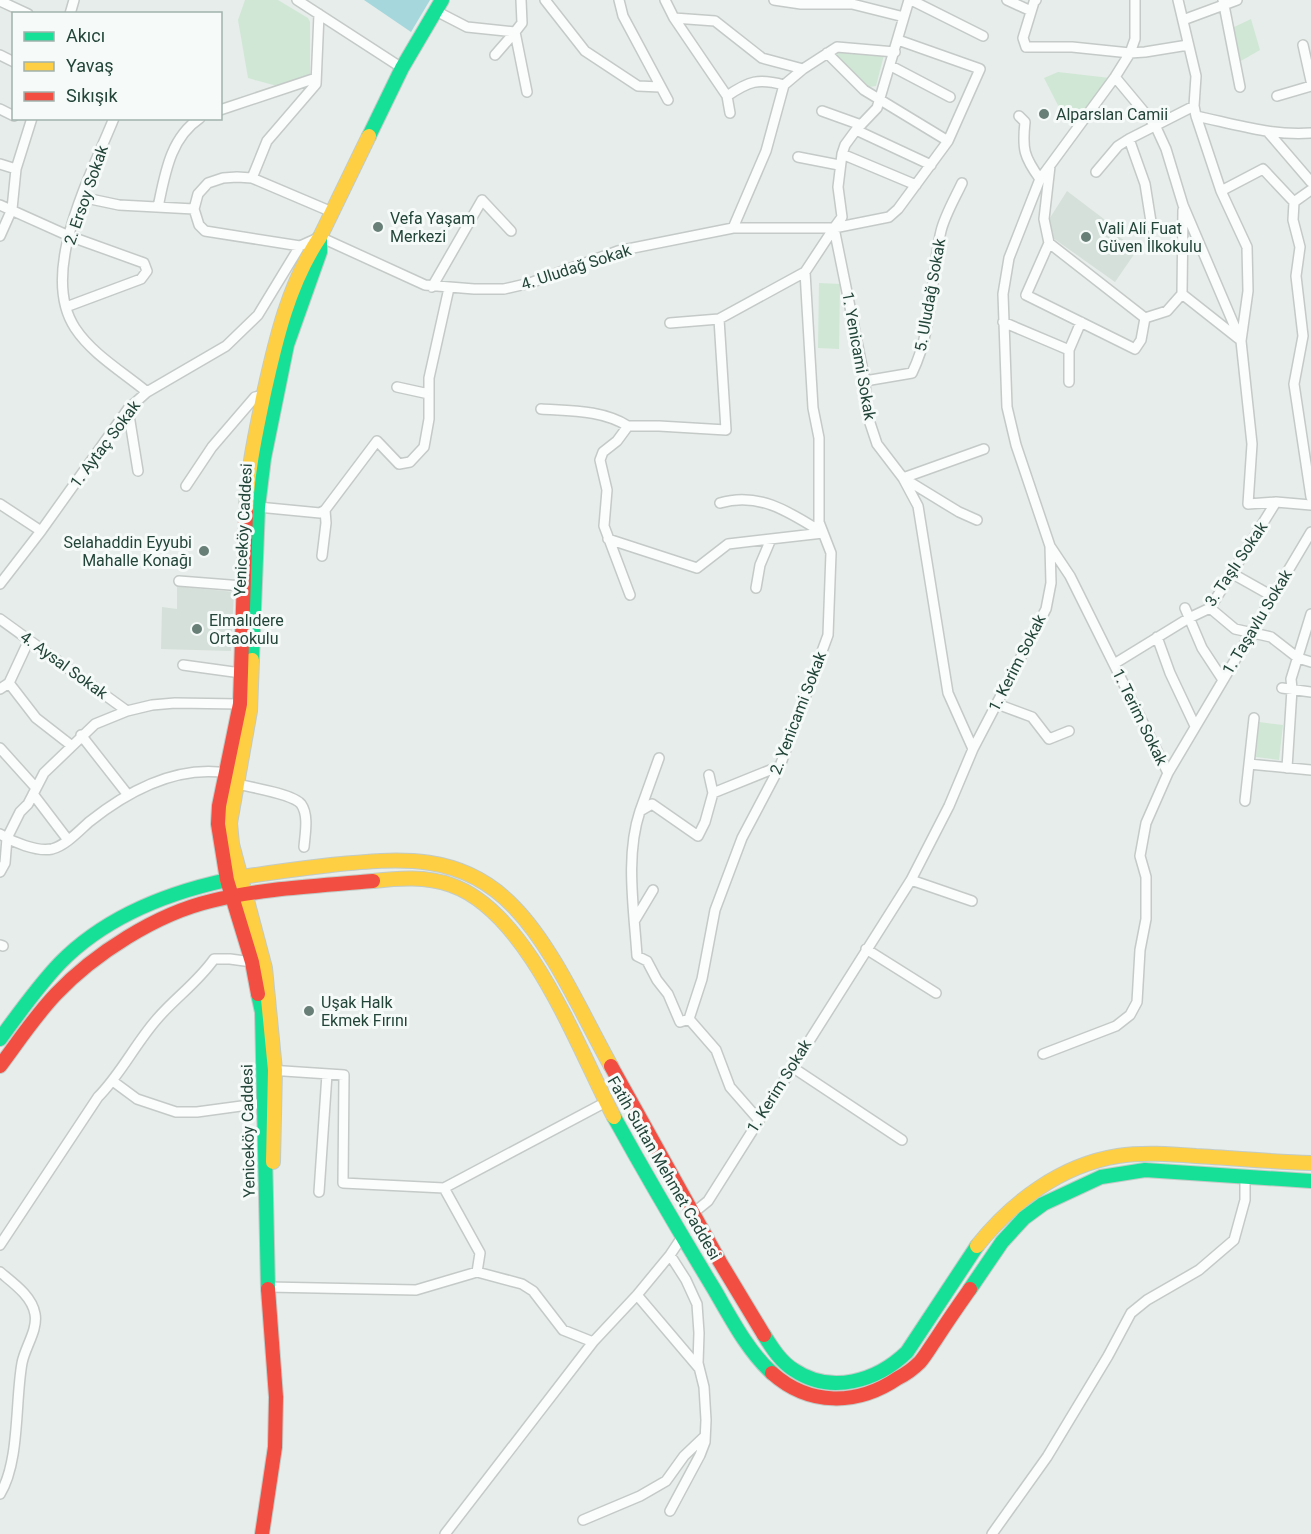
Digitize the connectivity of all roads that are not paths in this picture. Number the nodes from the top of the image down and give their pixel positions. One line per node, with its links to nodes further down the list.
1 (297, 0): 18 (street)
2 (521, 0): 22 (street)
3 (545, 0): 40 (street)
4 (619, 0): 40 (street)
5 (665, 0): 20 (street)
6 (774, 0): 19 (street)
7 (910, 0): 19 (street, 1. Yenicami Sokak); 23 (street)
8 (1007, 0): 16 (street)
9 (1036, 0): 16 (street)
10 (1135, 0): 29 (street, 1. Kerim Sokak)
11 (1178, 0): 21 (street)
12 (1237, 0): 14 (street)
13 (0, 1): 17 (street)
14 (1224, 2): 21 (street); 41 (street)
15 (439, 5): 22 (street); 32 (main road, Yeniceköy Caddesi)
16 (1031, 11): 29 (street)
17 (24, 12)
18 (319, 14): 32 (street); 36 (street)
19 (904, 17): 24 (street, 1. Yenicami Sokak)
20 (674, 18): 33 (street); 43 (street)
21 (1182, 20): 25 (street)
22 (515, 32): 30 (street); 42 (street)
23 (983, 36)
24 (898, 40): 27 (street, 1. Yenicami Sokak); 61 (street)
25 (1188, 45): 29 (street); 50 (street)
26 (1303, 45): 34 (street)
27 (895, 52): 28 (street); 31 (street, 1. Yenicami Sokak)
28 (827, 53): 33 (street); 46 (street)
29 (1130, 53): 35 (street, 1. Kerim Sokak)
30 (495, 55)
31 (891, 66): 45 (street); 46 (street, 1. Yenicami Sokak)
32 (402, 68): 84 (main road, Yeniceköy Caddesi)
33 (803, 69): 38 (street)
34 (1309, 69): 37 (street)
35 (1115, 77): 56 (street); 65 (street, 1. Kerim Sokak)
36 (316, 78): 48 (street); 70 (street)
37 (1311, 81)
38 (784, 85): 43 (street); 85 (street)
39 (1311, 86): 44 (street)
40 (660, 87): 47 (street)
41 (1240, 87)
42 (527, 92)
43 (727, 96): 51 (street)
44 (1277, 96)
45 (950, 97)
46 (881, 99): 57 (street, 1. Yenicami Sokak); 61 (street)
47 (668, 100)
48 (222, 109)
49 (822, 111): 57 (street)
50 (1195, 111): 56 (street); 58 (street); 76 (street)
51 (730, 113)
52 (1019, 116): 71 (street)
53 (113, 120): 77 (street, 2. Ersoy Sokak)
54 (197, 120): 81 (street)
55 (31, 122): 68 (street)
56 (1155, 125): 60 (street); 80 (street)
57 (859, 127): 62 (street, 1. Yenicami Sokak); 67 (street)
58 (1268, 132): 59 (street); 72 (street)
59 (1311, 133)
60 (1129, 139): 69 (street); 87 (street)
61 (948, 141): 67 (street)
62 (842, 154): 66 (street, 1. Yenicami Sokak); 74 (street)
63 (798, 157): 66 (street)
64 (0, 164): 68 (street)
65 (1050, 164): 71 (street, 1. Kerim Sokak); 92 (street)
66 (839, 165): 86 (street, 1. Yenicami Sokak)
67 (931, 165): 74 (street)
68 (16, 169): 83 (street)
69 (1096, 172)
70 (252, 178): 82 (street); 84 (street)
71 (1040, 179): 101 (street, 1. Kerim Sokak)
72 (1311, 182)
73 (962, 183): 106 (street, 5. Uludağ Sokak)
74 (916, 185): 86 (street, 4. Uludağ Sokak)
75 (1311, 190): 78 (street)
76 (1221, 191): 78 (street); 104 (street)
77 (81, 198): 81 (street); 90 (street, 2. Ersoy Sokak)
78 (1294, 202): 119 (street)
79 (0, 205): 83 (street)
80 (1183, 205): 97 (street); 104 (street)
81 (158, 207): 82 (street)
82 (194, 209): 93 (street)
83 (12, 210): 89 (street); 90 (street)
84 (332, 212): 91 (main road, Yeniceköy Caddesi)
85 (733, 228): 86 (street, 4. Uludağ Sokak); 96 (street, 4. Uludağ Sokak)
86 (834, 228): 94 (street); 106 (street, 1. Yenicami Sokak)
87 (1152, 228)
88 (511, 231): 95 (street)
89 (0, 236)
90 (69, 236): 98 (street, 2. Ersoy Sokak); 98 (street)
91 (320, 237): 93 (street); 95 (street, 4. Uludağ Sokak); 110 (main road, Yeniceköy Caddesi); 124 (main road, Yeniceköy Caddesi)
92 (1049, 243): 99 (street); 102 (street)
93 (300, 246): 109 (street, 1. Aytaç Sokak)
94 (805, 272): 100 (street); 129 (street, 2. Yenicami Sokak)
95 (432, 287): 96 (street, 4. Uludağ Sokak)
96 (449, 288): 111 (street)
97 (1182, 294): 99 (street); 104 (street)
98 (66, 307): 109 (street, 2. Ersoy Sokak)
99 (1145, 318): 102 (street)
100 (719, 319): 103 (street); 114 (street)
101 (1004, 322): 105 (street); 132 (street, 1. Kerim Sokak)
102 (1081, 322): 105 (street)
103 (670, 323)
104 (1241, 341): 120 (street)
105 (1069, 350): 107 (street)
106 (865, 381): 117 (street, 1. Yenicami Sokak)
107 (1069, 381)
108 (396, 387): 111 (street)
109 (147, 392): 112 (street, 1. Aytaç Sokak)
110 (264, 394): 118 (street); 133 (main road, Yeniceköy Caddesi)
111 (429, 394): 125 (street)
112 (128, 409): 116 (street); 127 (street, 1. Aytaç Sokak)
113 (541, 409): 114 (street)
114 (628, 426): 130 (street)
115 (984, 449): 117 (street)
116 (138, 471)
117 (903, 478): 126 (street); 169 (street, 1. Yenicami Sokak)
118 (186, 486)
119 (1311, 498)
120 (1276, 502): 123 (street); 135 (street, 3. Taşlı Sokak)
121 (720, 503): 129 (street)
122 (0, 504): 127 (street)
123 (1311, 505)
124 (258, 507): 125 (street); 133 (main road, Yeniceköy Caddesi)
125 (325, 510): 134 (street)
126 (977, 520)
127 (41, 531): 136 (street, 1. Aytaç Sokak)
128 (1311, 532): 141 (street, 1. Taşavlu Sokak)
129 (824, 533): 131 (street); 172 (street, 2. Yenicami Sokak)
130 (608, 538): 131 (street); 140 (street)
131 (771, 539): 139 (street)
132 (1050, 546): 152 (street, 1. Terim Sokak); 161 (street, 1. Kerim Sokak)
133 (251, 548): 138 (main road, Yeniceköy Caddesi); 177 (main road, Yeniceköy Caddesi)
134 (322, 556)
135 (1233, 574): 141 (street); 142 (street, 3. Taşlı Sokak)
136 (2, 578)
137 (179, 581): 138 (street)
138 (243, 586): 154 (main road, Yeniceköy Caddesi)
139 (756, 588)
140 (630, 595)
141 (1272, 596): 147 (street, 1. Taşavlu Sokak)
142 (1210, 608): 143 (street, 3. Taşlı Sokak); 147 (street)
143 (1187, 613): 148 (street, 3. Taşlı Sokak); 155 (street)
144 (1311, 614): 146 (street)
145 (0, 619): 149 (street, 4. Aysal Sokak)
146 (1309, 627): 150 (street)
147 (1250, 633): 150 (street); 155 (street, 1. Taşavlu Sokak)
148 (1157, 637): 152 (street, 3. Taşlı Sokak); 164 (street)
149 (29, 640): 156 (street); 162 (street, 4. Aysal Sokak)
150 (1298, 658): 151 (street); 158 (street)
151 (1311, 662)
152 (1114, 664): 175 (street, 1. Terim Sokak)
153 (183, 666): 154 (street)
154 (241, 673): 160 (main road, Yeniceköy Caddesi)
155 (1223, 680): 164 (street, 1. Taşavlu Sokak)
156 (9, 683): 157 (street); 167 (street)
157 (0, 689)
158 (1287, 689): 159 (street); 173 (street)
159 (1311, 692)
160 (240, 704): 162 (street); 177 (main road, Yeniceköy Caddesi)
161 (997, 704): 165 (street); 169 (street, 1. Kerim Sokak)
162 (127, 711): 166 (street)
163 (1254, 718): 171 (street)
164 (1195, 726): 175 (street, 1. Taşavlu Sokak)
165 (1069, 731)
166 (81, 735): 167 (street); 180 (street)
167 (72, 746): 178 (street)
168 (0, 748): 178 (street)
169 (973, 749): 188 (street, 1. Kerim Sokak)
170 (659, 758): 182 (street)
171 (1249, 764): 173 (street); 181 (street)
172 (780, 766): 179 (street); 196 (street, 2. Yenicami Sokak)
173 (1287, 768): 174 (street)
174 (1311, 770)
175 (1168, 773): 198 (street, 1. Terim Sokak)
176 (708, 775): 179 (street)
177 (232, 779): 180 (street); 185 (street); 187 (main road, Yeniceköy Caddesi)
178 (35, 791): 183 (street); 184 (street)
179 (713, 793): 182 (street)
180 (128, 795): 184 (street)
181 (1245, 801)
182 (640, 811): 192 (street)
183 (4, 836): 184 (street); 186 (street)
184 (68, 840)
185 (304, 846)
186 (0, 872)
187 (234, 879): 190 (main road, Yeniceköy Caddesi); 197 (main road, Fatih Sultan Mehmet Caddesi); 214 (main road, Fatih Sultan Mehmet Caddesi)
188 (911, 880): 191 (street); 193 (street, 1. Kerim Sokak)
189 (653, 890): 192 (street)
190 (239, 896): 194 (main road, Yeniceköy Caddesi); 199 (main road, Fatih Sultan Mehmet Caddesi); 201 (main road, Yeniceköy Caddesi); 204 (main road, Fatih Sultan Mehmet Caddesi)
191 (972, 901)
192 (635, 920): 196 (street)
193 (866, 949): 195 (street); 200 (street, 1. Kerim Sokak)
194 (252, 962): 201 (main road, Yeniceköy Caddesi); 203 (street)
195 (936, 993)
196 (689, 1019): 206 (street)
197 (0, 1039)
198 (1043, 1054)
199 (0, 1066)
200 (792, 1067): 206 (street, 1. Kerim Sokak); 207 (street)
201 (269, 1070): 202 (street); 205 (main road, Yeniceköy Caddesi); 213 (main road, Yeniceköy Caddesi)
202 (327, 1074): 211 (street); 212 (street)
203 (114, 1082): 205 (street); 216 (street)
204 (606, 1102): 211 (street); 215 (main road, Fatih Sultan Mehmet Caddesi)
205 (263, 1103): 213 (main road, Yeniceköy Caddesi)
206 (758, 1119): 214 (street, 1. Kerim Sokak)
207 (902, 1140)
208 (1311, 1163): 214 (main road, Fatih Sultan Mehmet Caddesi)
209 (1245, 1177): 210 (main road, Fatih Sultan Mehmet Caddesi); 215 (main road, Fatih Sultan Mehmet Caddesi); 230 (street)
210 (1311, 1180)
211 (444, 1188): 219 (street)
212 (319, 1192)
213 (266, 1205): 220 (main road)
214 (692, 1214)
215 (682, 1237): 217 (street)
216 (0, 1245)
217 (670, 1255): 221 (street); 223 (street)
218 (0, 1272): 225 (street)
219 (477, 1272): 220 (street); 222 (street)
220 (268, 1287): 228 (main road)
221 (637, 1295): 222 (street); 223 (street)
222 (593, 1342): 229 (street)
223 (699, 1368): 224 (street)
224 (705, 1436): 226 (street); 227 (street)
225 (0, 1494)
226 (670, 1511)
227 (583, 1520)
228 (262, 1534)
229 (445, 1534)
230 (992, 1534)

